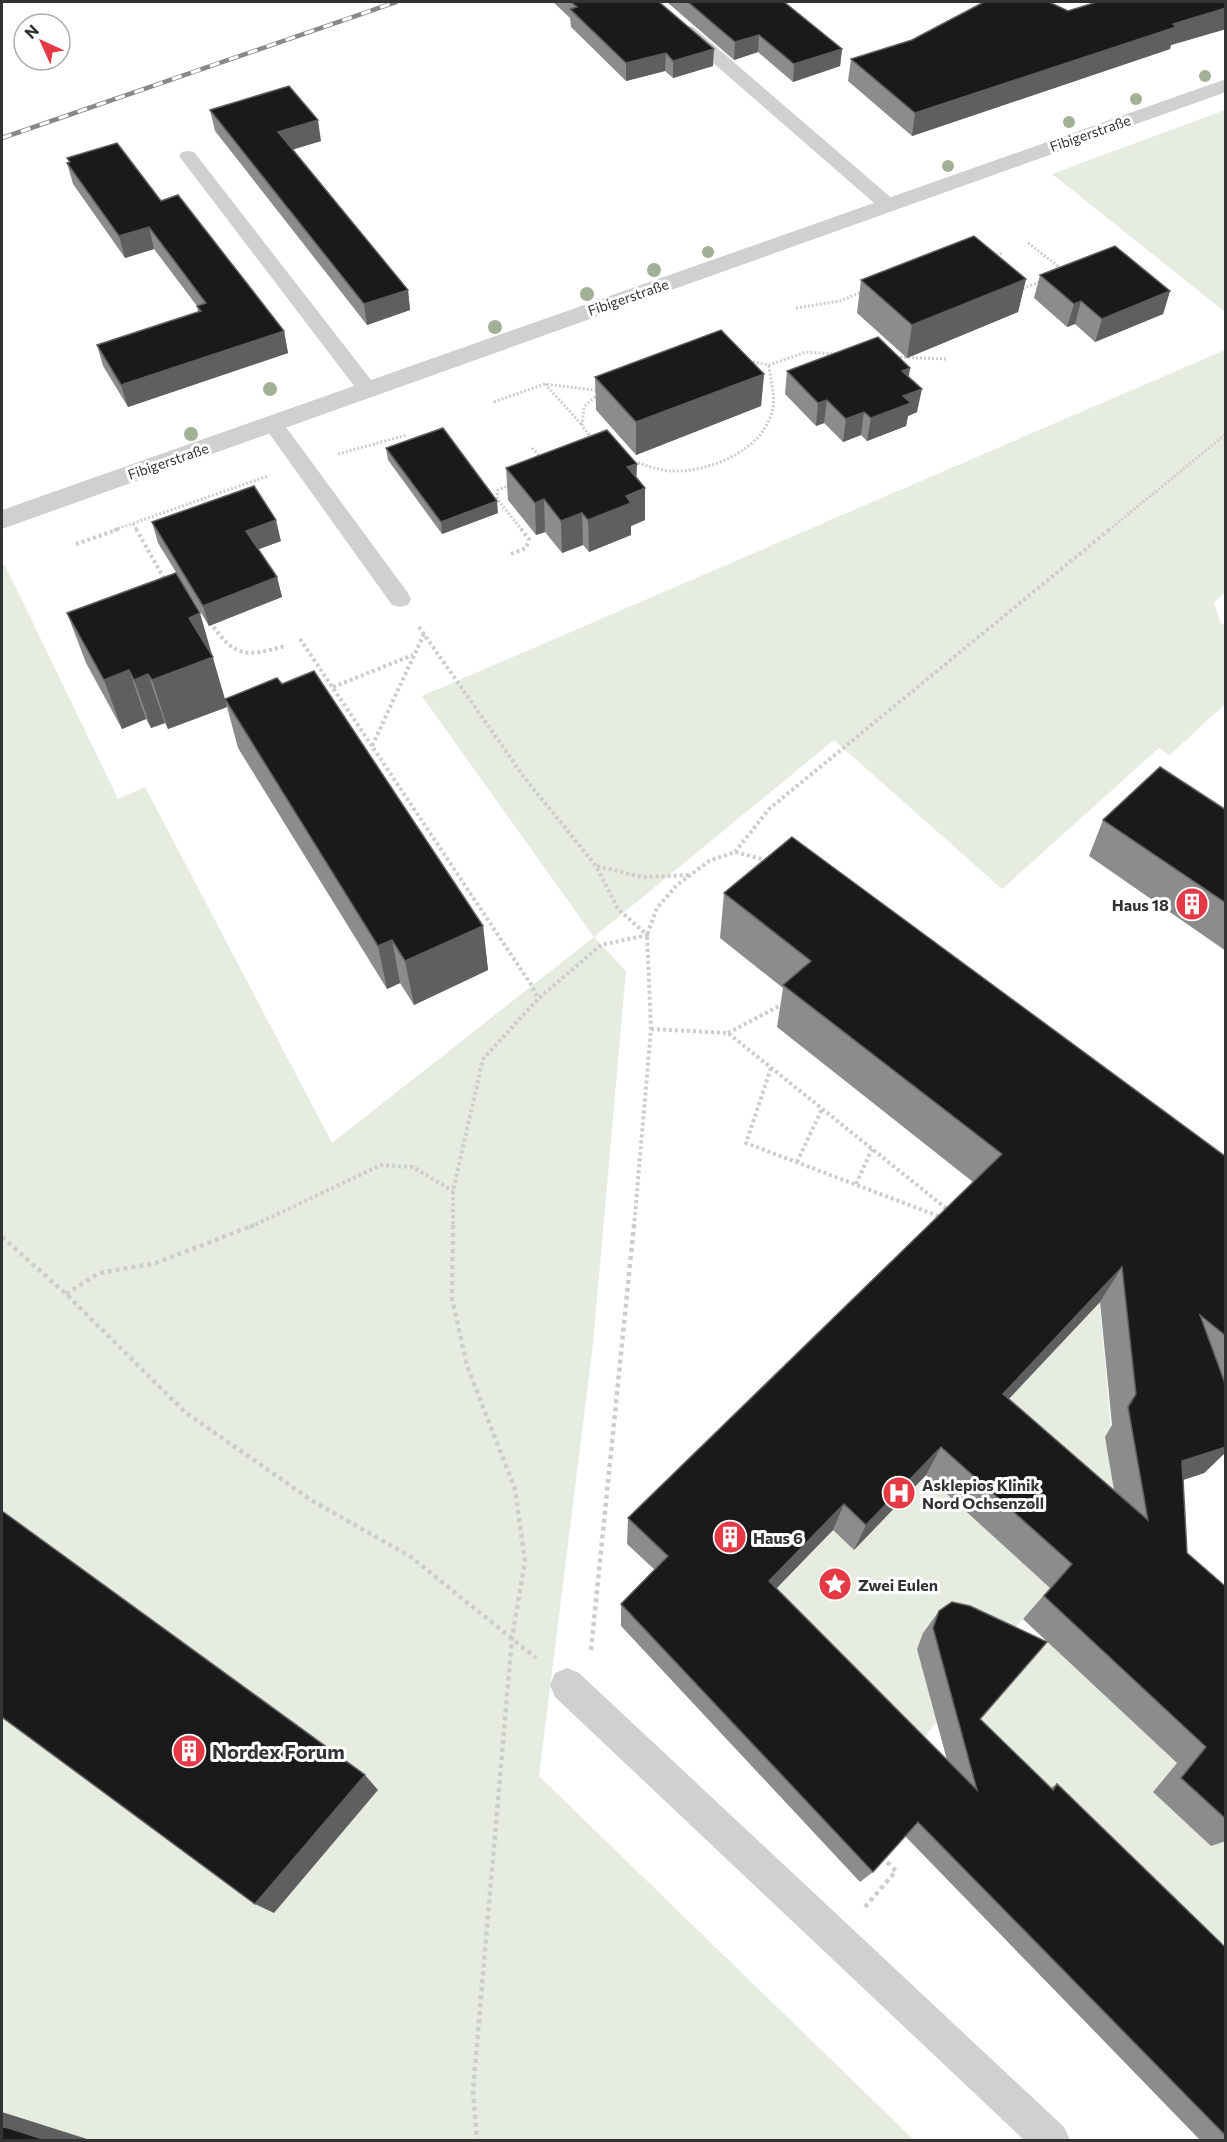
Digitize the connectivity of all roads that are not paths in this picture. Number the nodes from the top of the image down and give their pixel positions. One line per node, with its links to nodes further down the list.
1 (676, 21): 4 (lane)
2 (1226, 86): 4 (street, Fibigerstraße)
3 (188, 156): 5 (lane)
4 (888, 205): 5 (street, Fibigerstraße)
5 (368, 390): 6 (street, Fibigerstraße)
6 (273, 424): 7 (street, Fibigerstraße); 8 (lane)
7 (2, 520)
8 (400, 599)
9 (567, 1685): 10 (lane)
10 (1051, 2140)

